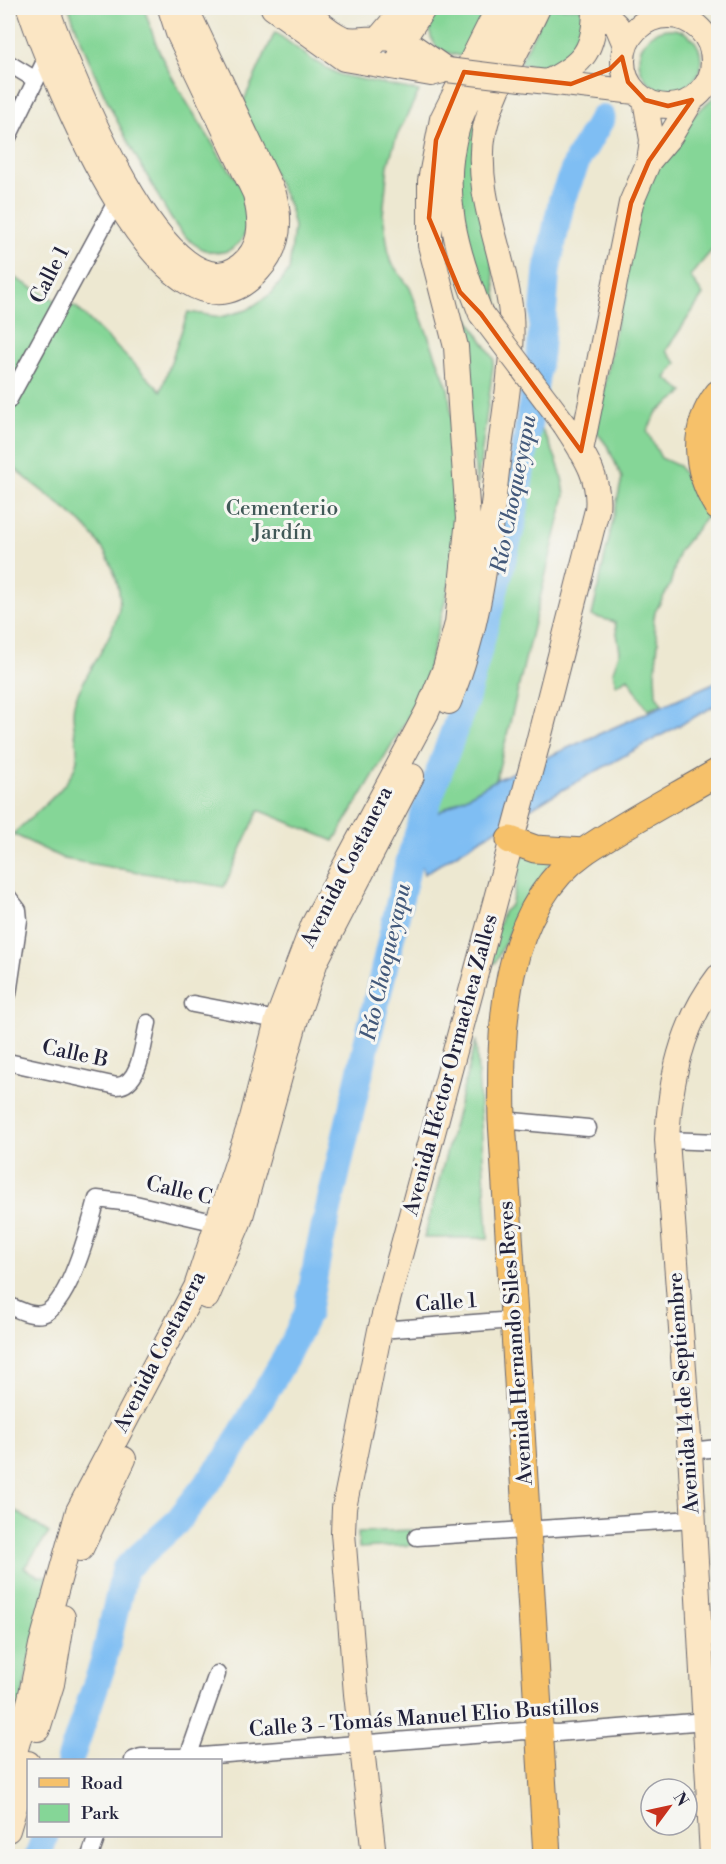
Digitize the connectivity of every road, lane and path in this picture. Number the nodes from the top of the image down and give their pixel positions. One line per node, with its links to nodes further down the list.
1 (29, 8): 19 (main road)
2 (47, 8): 19 (main road)
3 (170, 8): 26 (main road)
4 (186, 8): 26 (main road)
5 (273, 8): 14 (main road)
6 (301, 8): 14 (main road)
7 (498, 8): 29 (main road, Avenida Costanera)
8 (519, 8): 30 (main road)
9 (538, 8): 65 (main road, Avenida Costanera)
10 (597, 8): 15 (main road); 21 (main road)
11 (414, 12): 16 (main road); 17 (main road)
12 (676, 14): 13 (main road); 15 (main road); 23 (main road)
13 (718, 22)
14 (323, 35): 16 (main road)
15 (623, 51): 22 (main road); 24 (main road)
16 (387, 53): 17 (main road); 20 (main road)
17 (426, 54): 20 (main road)
18 (8, 63): 19 (street)
19 (48, 64): 25 (street); 28 (main road)
20 (447, 70): 21 (main road, bridge)
21 (545, 83): 22 (main road)
22 (571, 84): 24 (main road)
23 (704, 90): 24 (main road); 27 (main road)
24 (640, 96): 27 (main road)
25 (8, 137)
26 (245, 152): 28 (main road)
27 (649, 161): 34 (main road)
28 (123, 198): 32 (street, Calle 1)
29 (429, 218): 30 (main road); 44 (main road, Avenida Costanera)
30 (481, 314): 34 (main road, Avenida Héctor Ormachea Zalles, bridge)
31 (718, 394): 36 (main road)
32 (8, 401)
33 (718, 423): 35 (main road)
34 (582, 451): 38 (main road, Avenida Héctor Ormachea Zalles)
35 (718, 476)
36 (718, 507)
37 (718, 772): 39 (main road, Avenida Hernando Siles Reyes)
38 (510, 840): 39 (main road); 54 (main road, Avenida Héctor Ormachea Zalles)
39 (584, 852): 47 (main road, Avenida Hernando Siles Reyes)
40 (8, 897): 42 (street)
41 (718, 977): 49 (main road, Avenida 14 de Septiembre)
42 (8, 994)
43 (193, 1004): 44 (street)
44 (277, 1020): 51 (main road, Avenida Costanera)
45 (148, 1023): 46 (street, Calle B)
46 (8, 1062)
47 (502, 1120): 48 (street); 53 (main road, Avenida Hernando Siles Reyes)
48 (588, 1128)
49 (667, 1140): 50 (street); 56 (main road, Avenida 14 de Septiembre)
50 (718, 1142)
51 (217, 1223): 52 (street, Calle C); 68 (main road, Avenida Costanera)
52 (8, 1305)
53 (514, 1320): 54 (street, Calle 1); 58 (main road, Avenida Hernando Siles Reyes)
54 (380, 1330): 63 (main road, Avenida Héctor Ormachea Zalles)
55 (718, 1448): 56 (street)
56 (690, 1451): 57 (main road, Avenida 14 de Septiembre)
57 (693, 1519): 58 (street); 61 (main road, Avenida 14 de Septiembre)
58 (528, 1529): 59 (street); 62 (main road, Avenida Hernando Siles Reyes)
59 (417, 1537)
60 (217, 1674): 64 (street)
61 (712, 1721): 62 (street, Calle 3 - Tomás Manuel Elio Bustillos); 74 (main road, Avenida 14 de Septiembre)
62 (540, 1732): 63 (street, Calle 3 - Tomás Manuel Elio Bustillos); 73 (main road, Avenida Hernando Siles Reyes)
63 (363, 1742): 64 (street, Calle 3 - Tomás Manuel Elio Bustillos); 72 (main road, Avenida Héctor Ormachea Zalles)
64 (188, 1757): 66 (street, Calle 3 - Tomás Manuel Elio Bustillos)
65 (30, 1759)
66 (137, 1759)
67 (27, 1768): 69 (main road, Avenida Costanera)
68 (8, 1777)
69 (8, 1830)
70 (97, 1837): 71 (street)
71 (90, 1857)
72 (374, 1857)
73 (547, 1857)
74 (712, 1857)

